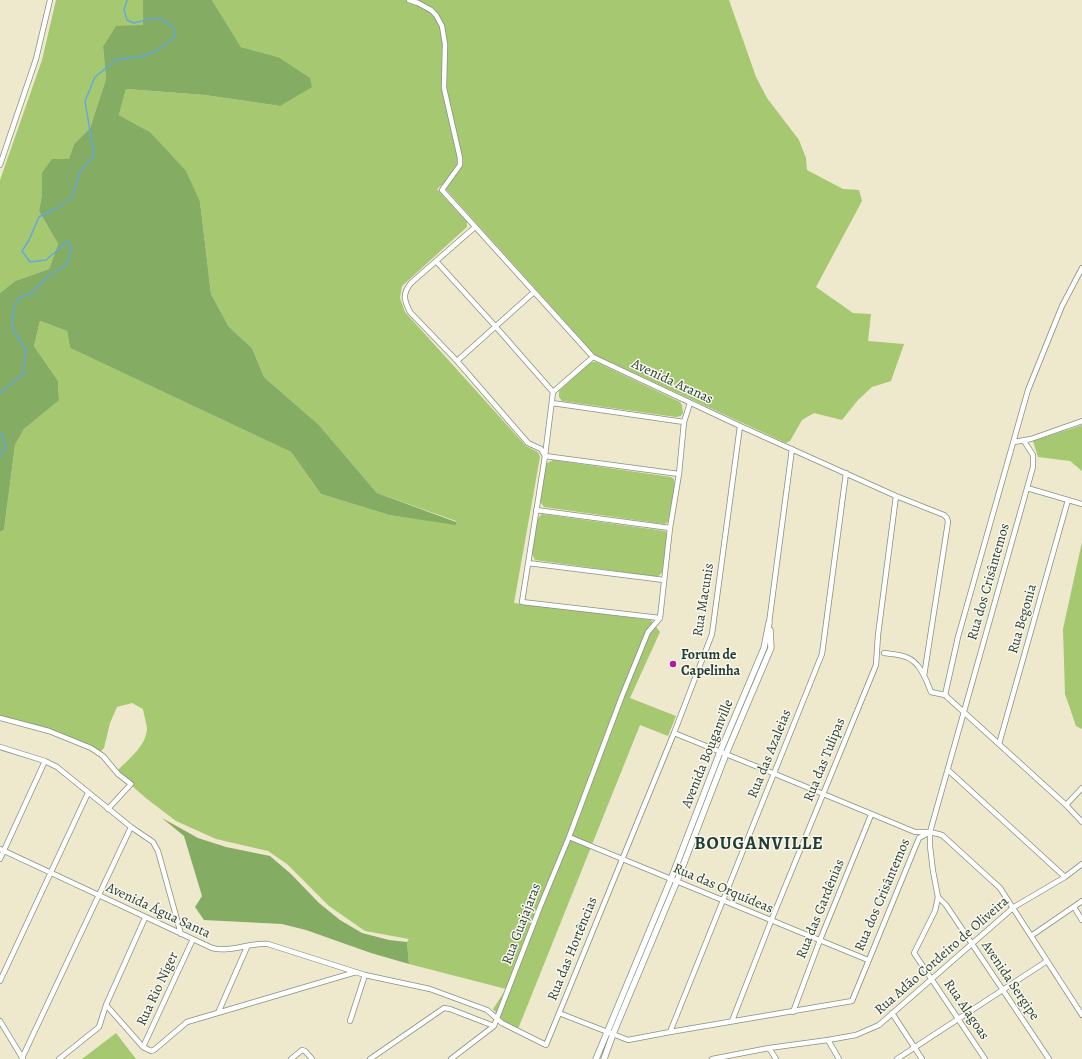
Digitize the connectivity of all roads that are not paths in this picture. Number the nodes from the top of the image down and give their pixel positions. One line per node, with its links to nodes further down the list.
1 (50, 0): 3 (street)
2 (409, 0): 4 (street, Avenida Aranas)
3 (0, 165)
4 (475, 227): 5 (street); 7 (street, Avenida Aranas)
5 (436, 262): 8 (street); 10 (street)
6 (1082, 268): 18 (street)
7 (534, 292): 8 (street); 9 (street, Avenida Aranas)
8 (496, 326): 10 (street); 11 (street)
9 (593, 357): 11 (street); 13 (street, Avenida Aranas)
10 (457, 361): 20 (street)
11 (553, 392): 12 (street)
12 (552, 403): 15 (street); 20 (street)
13 (690, 403): 15 (street); 16 (street, Avenida Aranas)
14 (1082, 421): 17 (street)
15 (684, 422): 22 (street)
16 (740, 426): 19 (street, Avenida Aranas); 38 (street, Rua Macunis)
17 (1024, 441): 18 (street); 23 (street, Rua dos Crisântemos)
18 (1014, 442): 35 (street)
19 (792, 449): 21 (street, Avenida Aranas); 32 (street)
20 (545, 456): 22 (street); 27 (street)
21 (846, 473): 24 (street, Avenida Aranas); 44 (street, Rua das Azaleias)
22 (679, 474): 28 (street)
23 (1027, 488): 25 (street); 36 (street, Rua dos Crisântemos)
24 (896, 496): 34 (street, Avenida Aranas); 47 (street, Rua das Tulipas)
25 (1068, 500): 26 (street); 39 (street, Rua Begonia)
26 (1082, 504)
27 (536, 510): 28 (street); 29 (street)
28 (670, 528): 30 (street)
29 (528, 563): 30 (street); 31 (street)
30 (664, 580): 31 (street)
31 (660, 618): 54 (street, Rua Guajajaras)
32 (769, 623): 41 (street, Avenida Bouganville)
33 (884, 653): 34 (street)
34 (924, 676): 35 (street)
35 (945, 695): 36 (street)
36 (964, 712): 39 (street); 43 (street, Rua dos Crisântemos)
37 (0, 718): 49 (street)
38 (674, 733): 41 (street); 56 (street, Rua Macunis)
39 (999, 744): 48 (street)
40 (0, 747): 42 (street)
41 (723, 753): 44 (street); 61 (street, Avenida Bouganville)
42 (45, 761): 46 (street); 55 (street)
43 (948, 770): 53 (street, Rua dos Crisântemos); 60 (street)
44 (775, 774): 47 (street); 64 (street, Rua das Azaleias)
45 (1082, 788): 48 (street)
46 (88, 793): 49 (street); 59 (street)
47 (823, 794): 50 (street); 70 (street, Rua das Tulipas)
48 (1066, 805): 51 (street)
49 (108, 809): 52 (street)
50 (871, 815): 53 (street); 74 (street, Rua das Gardênias)
51 (1082, 822)
52 (131, 827): 62 (street); 71 (street)
53 (930, 832): 63 (street); 66 (street); 77 (street, Rua dos Crisântemos)
54 (569, 837): 56 (street, Rua das Orquídeas); 91 (street, Rua Guajajaras)
55 (2, 850): 57 (street); 59 (street, Avenida Água Santa)
56 (622, 858): 61 (street, Rua das Orquídeas); 87 (street, Rua das Hortências)
57 (0, 860)
58 (1082, 864): 60 (street, Rua Adão Cordeiro de Oliveira)
59 (51, 872): 62 (street, Avenida Água Santa); 82 (street)
60 (1065, 877): 66 (street, Rua Adão Cordeiro de Oliveira)
61 (674, 880): 64 (street, Rua das Orquídeas); 97 (street, Avenida Bouganville)
62 (99, 895): 68 (street, Avenida Água Santa); 103 (street)
63 (938, 897): 75 (street, Avenida Sergipe); 81 (street, Rua Alagoas)
64 (724, 900): 70 (street, Rua das Orquídeas); 96 (street, Rua das Azaleias)
65 (1082, 901): 67 (street)
66 (1014, 907): 72 (street); 75 (street, Rua Adão Cordeiro de Oliveira)
67 (1074, 907): 69 (street); 72 (street)
68 (145, 918): 71 (street, Avenida Água Santa); 84 (street)
69 (1082, 920)
70 (771, 921): 74 (street, Rua das Orquídeas); 94 (street, Rua das Tulipas)
71 (181, 934): 73 (street, Avenida Água Santa)
72 (1031, 936): 78 (street)
73 (193, 939): 76 (street, Avenida Água Santa); 100 (street, Rua Rio Níger)
74 (820, 940): 77 (street, Rua das Orquídeas); 85 (street, Rua das Gardênias)
75 (972, 944): 81 (street, Rua Adão Cordeiro de Oliveira); 83 (street, Avenida Sergipe)
76 (247, 947): 79 (street, Avenida Água Santa); 86 (street)
77 (868, 960): 85 (street, Rua dos Crisântemos)
78 (1047, 961): 83 (street); 89 (street)
79 (356, 972): 80 (street, Avenida Água Santa); 86 (street)
80 (365, 974): 91 (street, Avenida Água Santa); 93 (street)
81 (932, 979): 88 (street, Rua Adão Cordeiro de Oliveira); 90 (street, Rua Alagoas)
82 (0, 981)
83 (1003, 990): 90 (street); 117 (street, Avenida Sergipe)
84 (106, 1005): 100 (street); 104 (street)
85 (793, 1012): 94 (street, Rua dos Crisântemos)
86 (218, 1013): 100 (street)
87 (559, 1013): 97 (street, Rua dos Crisântemos); 99 (street, Rua das Hortências)
88 (892, 1013): 98 (street, Rua Adão Cordeiro de Oliveira); 101 (street)
89 (1082, 1015)
90 (959, 1018): 101 (street); 116 (street, Rua Alagoas)
91 (497, 1019): 95 (street, Rua Guajajaras); 99 (street, Avenida Água Santa)
92 (0, 1021): 103 (street)
93 (350, 1021)
94 (732, 1021): 96 (street, Rua dos Crisântemos)
95 (494, 1026): 107 (street); 108 (street)
96 (670, 1032): 97 (street, Rua dos Crisântemos)
97 (610, 1033): 109 (street, Avenida Bouganville); 110 (street, Avenida Bouganville)
98 (828, 1040): 102 (street, Rua Adão Cordeiro de Oliveira); 113 (street)
99 (542, 1043)
100 (143, 1047)
101 (915, 1047): 114 (street); 115 (street)
102 (769, 1048): 111 (street, Rua Adão Cordeiro de Oliveira); 112 (street)
103 (22, 1058)
104 (59, 1059)
105 (291, 1059): 106 (street)
106 (312, 1059)
107 (370, 1059)
108 (451, 1059)
109 (596, 1059)
110 (604, 1059)
111 (712, 1059)
112 (776, 1059)
113 (839, 1059)
114 (897, 1059)
115 (922, 1059)
116 (985, 1059)
117 (1049, 1059)

